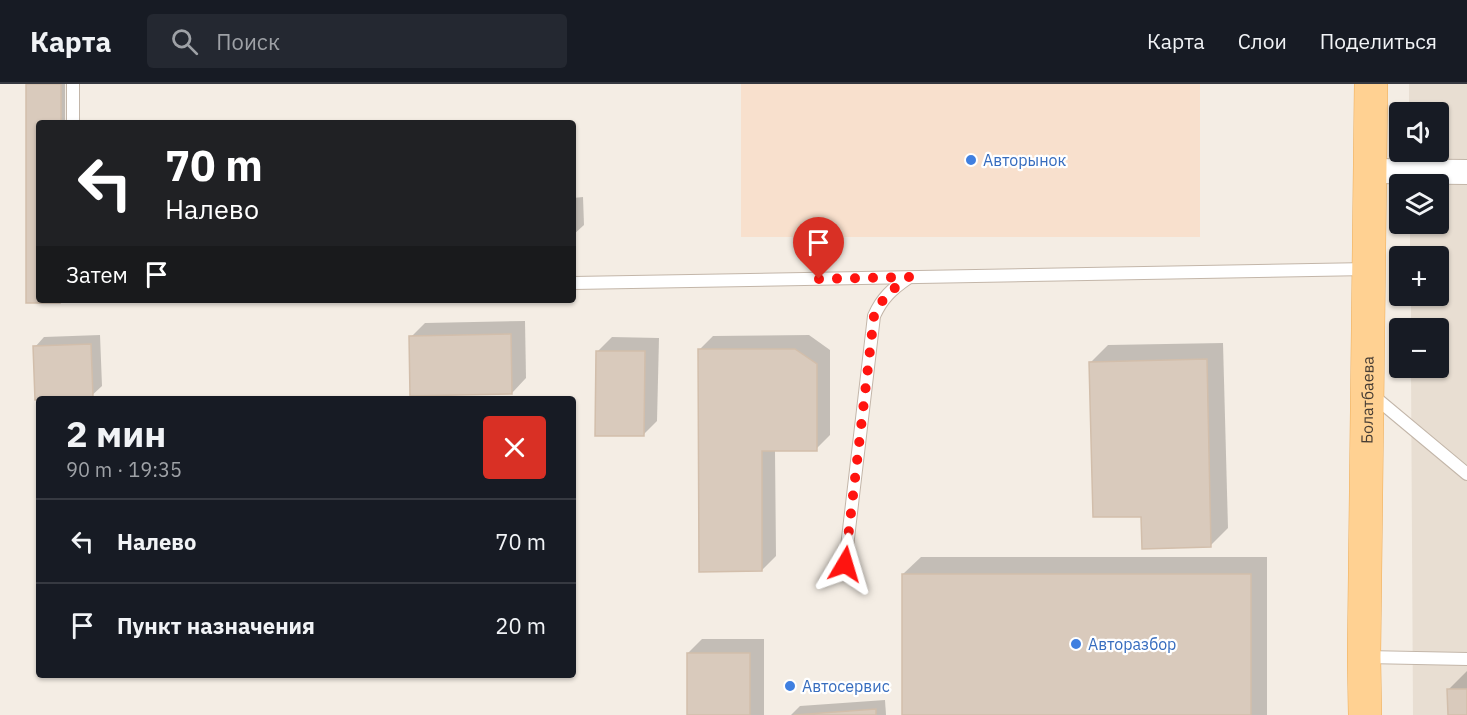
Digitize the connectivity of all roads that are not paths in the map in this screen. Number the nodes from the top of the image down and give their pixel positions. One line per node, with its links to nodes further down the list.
1 (73, 84): 3 (lane)
2 (1371, 84): 4 (main road, Болатбаева)
3 (73, 120)
4 (1370, 171): 5 (street); 6 (main road, Болатбаева)
5 (1467, 172)
6 (1369, 269): 7 (lane); 9 (main road, Болатбаева)
7 (909, 277): 8 (lane); 11 (lane)
8 (576, 283)
9 (1368, 392): 10 (lane); 12 (main road, Болатбаева)
10 (1467, 474)
11 (845, 564)
12 (1364, 657): 13 (lane); 14 (main road, Болатбаева)
13 (1467, 659)
14 (1365, 715)

